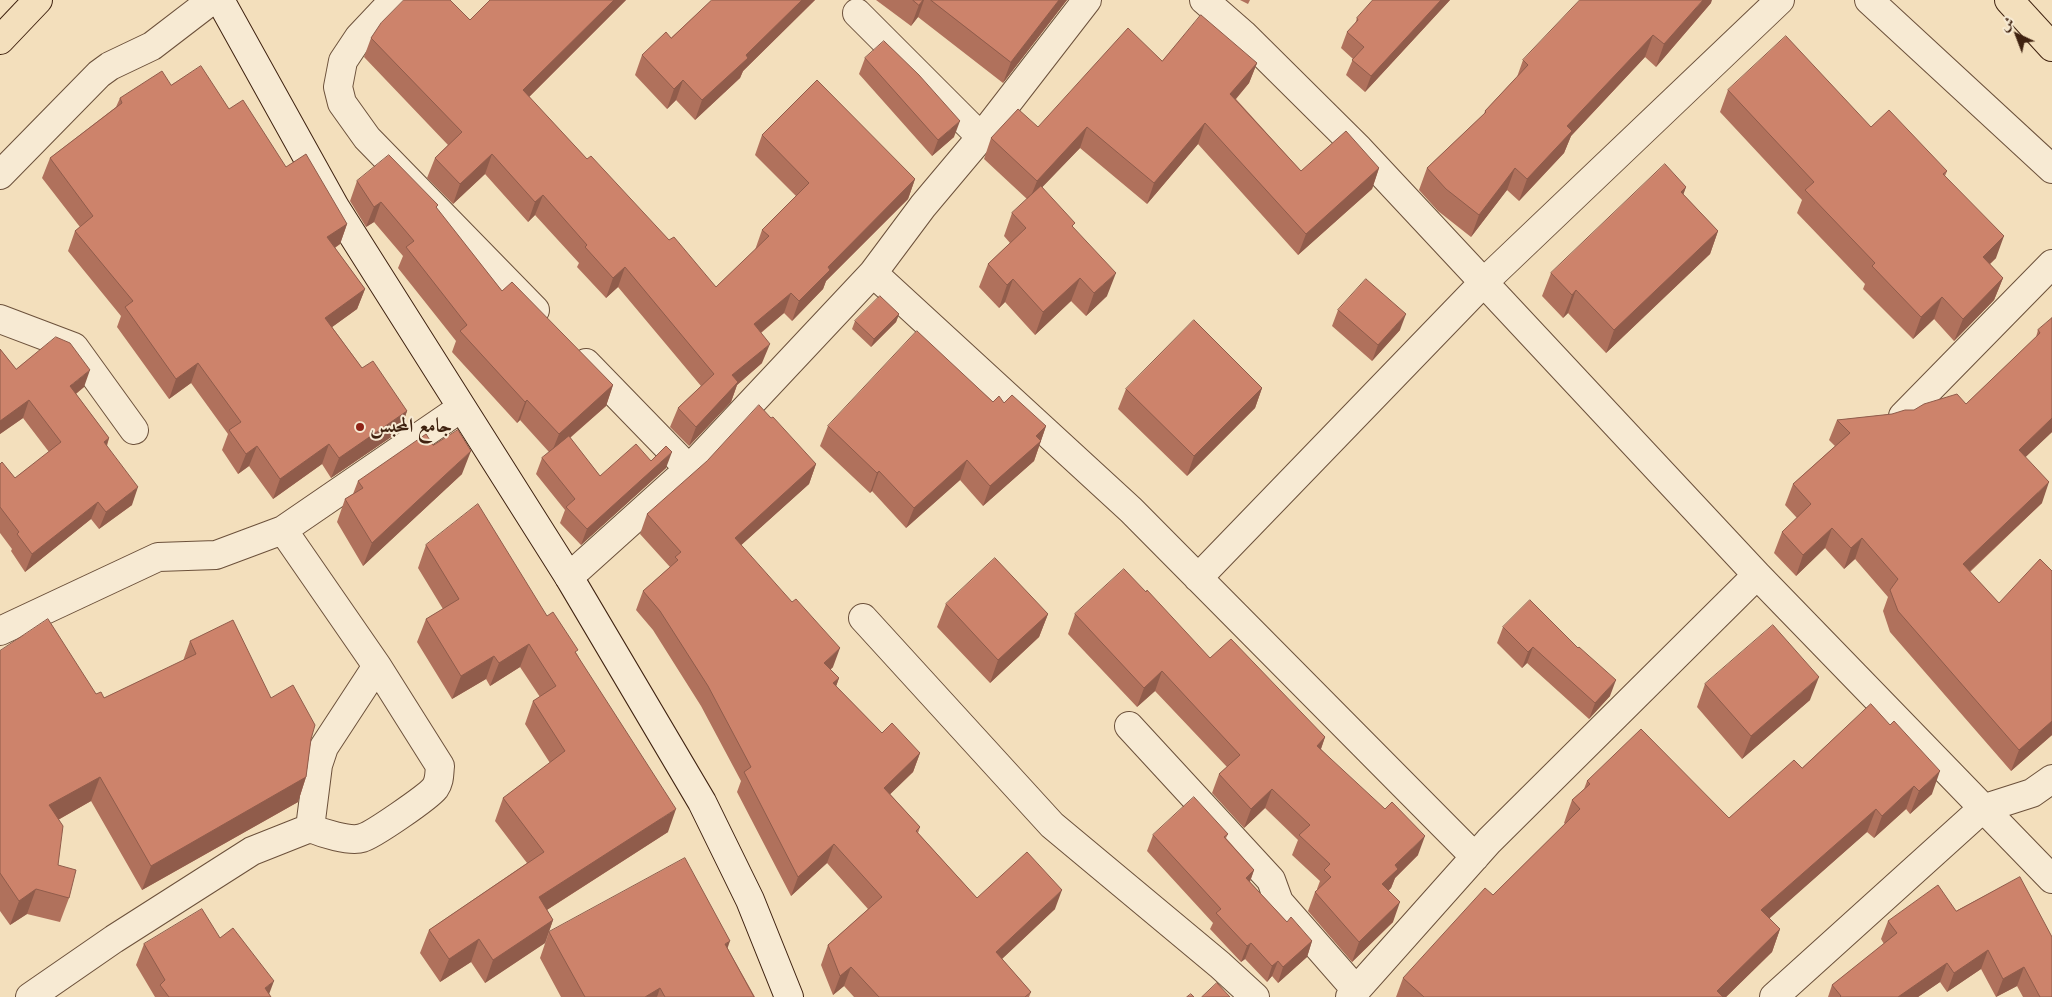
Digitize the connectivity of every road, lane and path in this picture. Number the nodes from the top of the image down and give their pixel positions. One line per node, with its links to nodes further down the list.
1 (38, 0): 11 (highway)
2 (212, 0): 15 (street)
3 (220, 0): 20 (street)
4 (394, 0): 23 (street)
5 (1087, 0): 13 (street)
6 (1204, 0): 18 (street)
7 (1780, 0): 18 (street)
8 (1869, 0): 14 (street)
9 (2009, 0): 12 (highway)
10 (857, 12): 13 (street)
11 (0, 40)
12 (2052, 47)
13 (980, 138): 17 (street)
14 (2052, 169)
15 (0, 175)
16 (2052, 264): 21 (street)
17 (873, 273): 23 (street); 27 (street)
18 (1484, 282): 25 (street); 27 (street)
19 (0, 318): 22 (street)
20 (461, 408): 24 (street); 26 (street)
21 (1903, 416)
22 (134, 430)
23 (689, 469): 26 (street)
24 (283, 530): 29 (street); 30 (street)
25 (1757, 574): 33 (street); 35 (street)
26 (569, 577): 39 (street)
27 (1198, 578): 35 (street)
28 (862, 618): 40 (street)
29 (0, 631)
30 (377, 666): 34 (street); 34 (street)
31 (1129, 726): 37 (street)
32 (2052, 779): 33 (street)
33 (1982, 808): 36 (street); 41 (street)
34 (310, 828): 38 (street)
35 (1475, 857): 37 (street)
36 (2052, 879)
37 (1353, 993)
38 (30, 997)
39 (789, 997)
40 (1255, 997)
41 (1774, 997)

